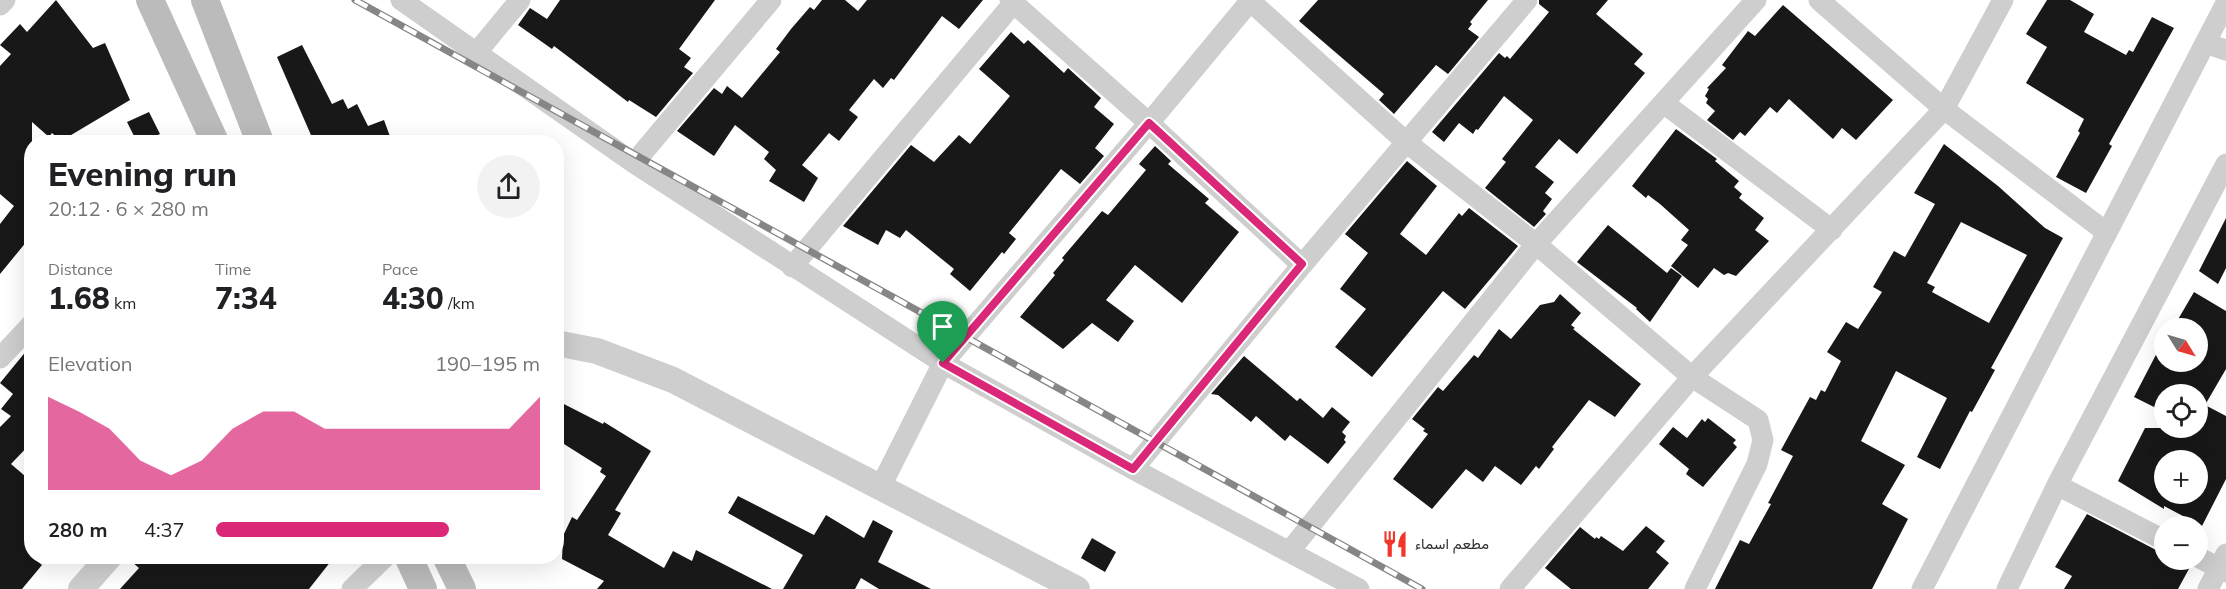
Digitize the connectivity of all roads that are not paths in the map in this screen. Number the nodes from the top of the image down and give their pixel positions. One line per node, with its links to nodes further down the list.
1 (5, 0): 14 (street)
2 (150, 0): 21 (main road)
3 (205, 0): 22 (main road)
4 (401, 0): 17 (street)
5 (520, 0): 17 (street)
6 (771, 0): 24 (street)
7 (1250, 0): 20 (street); 23 (street)
8 (1527, 0): 23 (street)
9 (1756, 0): 18 (street)
10 (1819, 0): 19 (street)
11 (2003, 0): 19 (street)
12 (1013, 1): 20 (street); 30 (street)
13 (2226, 3): 15 (street)
14 (0, 5)
15 (2205, 43): 16 (street); 27 (street)
16 (2226, 50)
17 (477, 52): 24 (street)
18 (1665, 104): 26 (street); 28 (street)
19 (1944, 109): 26 (street); 27 (street)
20 (1149, 123): 29 (street); 34 (street)
21 (206, 135)
22 (257, 135)
23 (1406, 142): 28 (street); 29 (street)
24 (634, 163): 30 (street)
25 (2226, 164): 37 (street)
26 (1832, 230): 35 (street)
27 (2106, 232): 55 (street)
28 (1536, 244): 35 (street); 40 (street)
29 (1302, 264): 36 (street)
30 (792, 267): 34 (street)
31 (24, 332): 33 (street)
32 (564, 345): 38 (street)
33 (0, 358)
34 (943, 363): 36 (street); 38 (street)
35 (1692, 377): 53 (street); 54 (street)
36 (1133, 469): 40 (street)
37 (2057, 485): 39 (street); 56 (street)
38 (881, 486): 51 (street)
39 (2154, 535)
40 (1289, 552): 52 (street)
41 (2208, 560): 46 (street)
42 (103, 564): 47 (street)
43 (378, 564): 48 (street)
44 (412, 564): 49 (main road)
45 (450, 564): 50 (main road)
46 (2224, 565): 57 (street)
47 (81, 589)
48 (352, 589)
49 (423, 589)
50 (462, 589)
51 (1077, 589)
52 (1359, 589)
53 (1510, 589)
54 (1695, 589)
55 (1922, 589)
56 (2007, 589)
57 (2208, 589)

